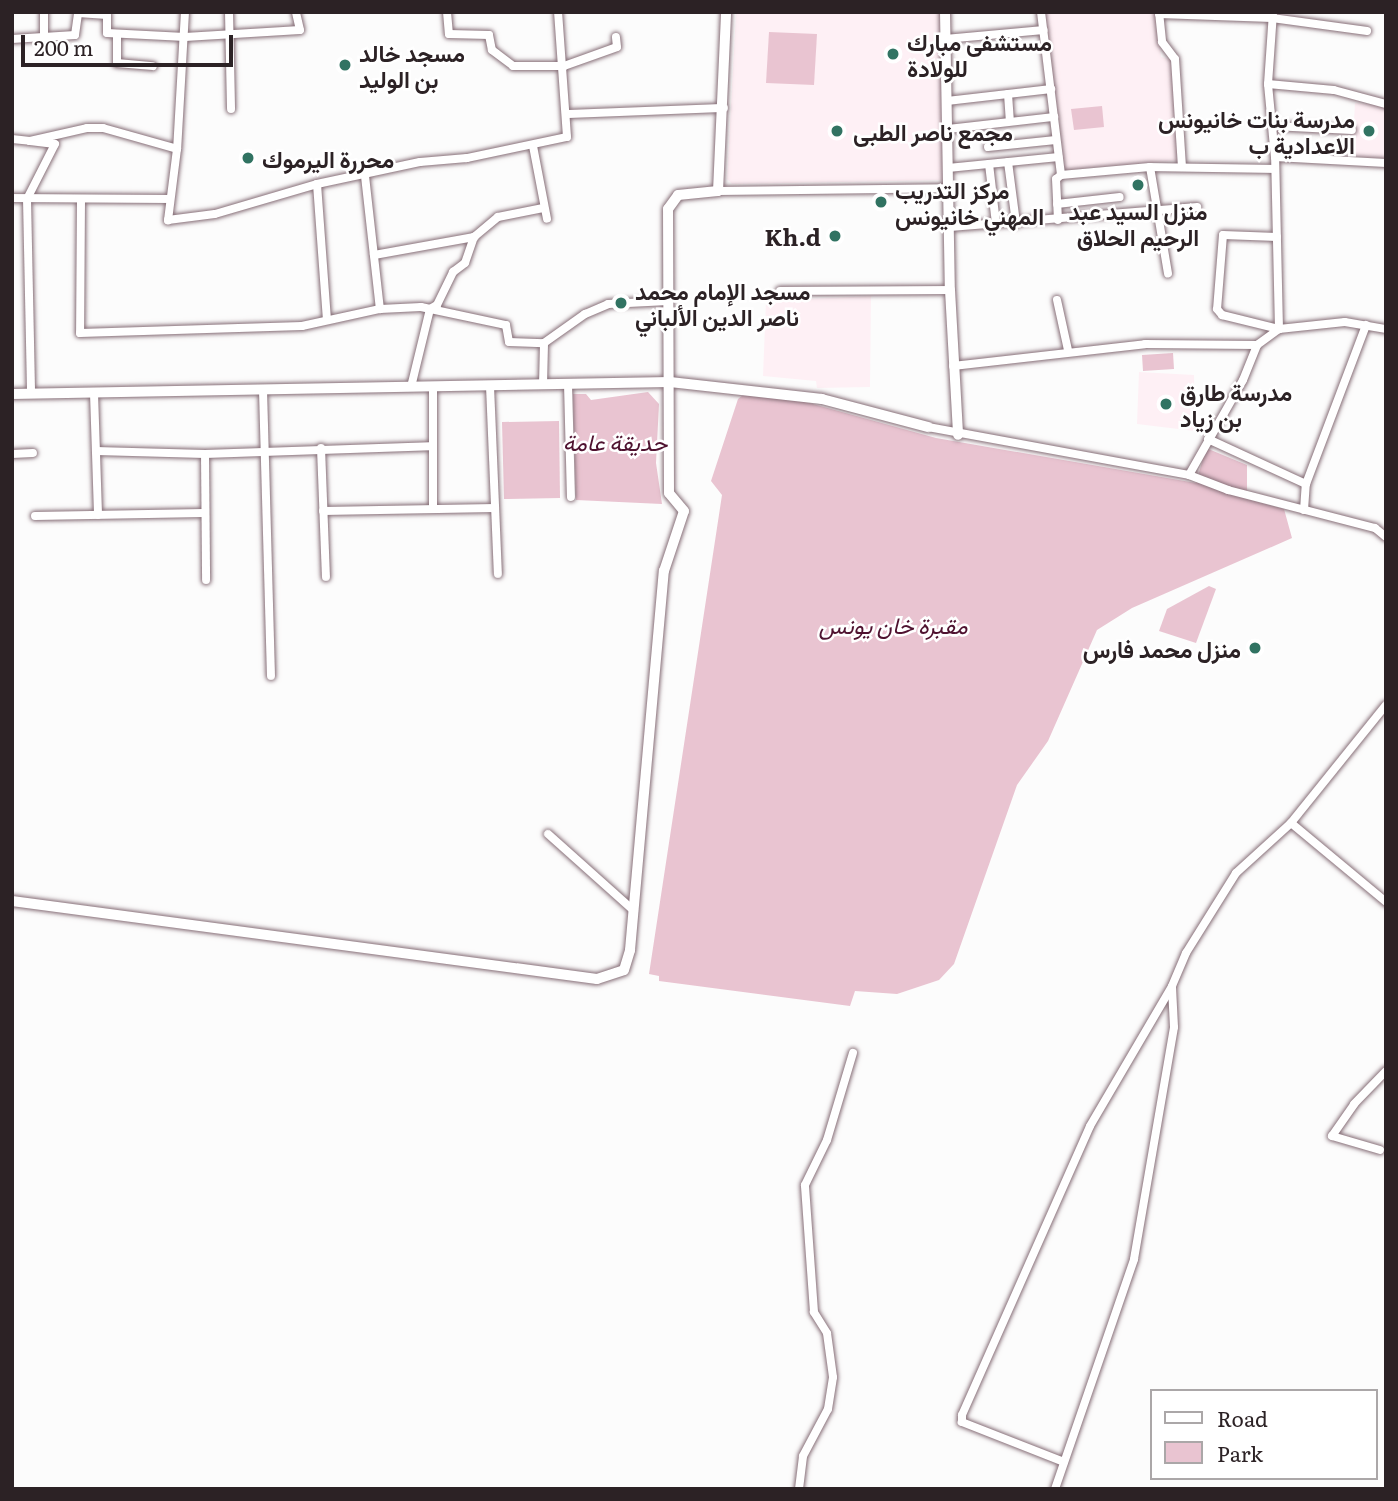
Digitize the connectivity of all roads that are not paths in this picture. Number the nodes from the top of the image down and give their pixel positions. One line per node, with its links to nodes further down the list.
1 (44, 12): 16 (street)
2 (185, 12): 17 (street)
3 (229, 12): 14 (street)
4 (296, 12): 14 (street)
5 (447, 12): 22 (street)
6 (558, 12): 22 (street)
7 (726, 12): 28 (street)
8 (945, 12): 20 (street)
9 (1041, 12): 12 (street)
10 (1159, 13): 11 (street); 47 (street)
11 (1272, 15): 13 (street); 23 (street)
12 (1044, 30): 20 (street); 24 (street)
13 (1367, 31)
14 (229, 34): 17 (street); 29 (street)
15 (117, 35): 16 (street); 17 (street); 21 (street)
16 (44, 37): 19 (street)
17 (185, 37): 41 (street)
18 (616, 37): 22 (street)
19 (12, 39)
20 (945, 39): 26 (street)
21 (153, 66)
22 (564, 66): 30 (street)
23 (1268, 84): 27 (street); 33 (street)
24 (1051, 89): 25 (street); 31 (street)
25 (1008, 94): 26 (street); 32 (street)
26 (947, 101): 34 (street)
27 (1386, 104)
28 (724, 108): 30 (street); 56 (street)
29 (231, 109)
30 (566, 114): 39 (street)
31 (1054, 117): 32 (street); 37 (street)
32 (1010, 121): 34 (street)
33 (1273, 126): 35 (street); 43 (street)
34 (948, 129): 49 (street)
35 (1352, 130)
36 (12, 139): 38 (street)
37 (1056, 140): 40 (street); 42 (street)
38 (30, 141): 41 (street); 60 (street)
39 (533, 146): 52 (street); 65 (street)
40 (988, 147)
41 (177, 149): 61 (street)
42 (1058, 157): 44 (street); 51 (street)
43 (1275, 157): 45 (street); 50 (street)
44 (1008, 162): 46 (street); 55 (street)
45 (1386, 163)
46 (989, 164): 49 (street); 57 (street)
47 (1182, 166): 48 (street); 50 (street)
48 (1150, 167): 51 (street); 66 (street)
49 (948, 168): 54 (street)
50 (1274, 169): 73 (street)
51 (1061, 175): 63 (street)
52 (365, 176): 53 (street); 74 (street)
53 (317, 184): 61 (street); 82 (street)
54 (948, 188): 56 (street); 71 (street)
55 (1012, 190): 57 (street); 69 (street)
56 (718, 191): 79 (street)
57 (992, 192): 70 (street)
58 (1120, 197): 63 (street)
59 (12, 198): 60 (street)
60 (26, 199): 62 (street); 99 (street)
61 (168, 199): 62 (street)
62 (81, 200): 82 (street)
63 (1057, 204): 68 (street)
64 (1196, 207): 66 (street)
65 (543, 208): 67 (street); 72 (street)
66 (1156, 211): 68 (street); 75 (street)
67 (547, 219)
68 (1058, 220): 69 (street)
69 (1016, 223): 70 (street)
70 (996, 224): 71 (street)
71 (950, 227): 76 (street)
72 (474, 237): 74 (street); 81 (street)
73 (1277, 237): 84 (street); 84 (street)
74 (374, 255): 80 (street)
75 (1168, 273)
76 (950, 290): 77 (street); 89 (street)
77 (780, 291)
78 (1057, 300): 88 (street)
79 (668, 301): 86 (street); 90 (street)
80 (380, 309): 81 (street); 82 (street)
81 (429, 309): 86 (street); 94 (street)
82 (327, 320)
83 (1366, 325): 84 (street); 85 (street); 111 (street)
84 (1279, 329): 87 (street)
85 (1386, 329)
86 (544, 343): 92 (street)
87 (1257, 345): 88 (street); 102 (street)
88 (1068, 351): 89 (street)
89 (953, 366): 101 (street)
90 (670, 382): 91 (street); 100 (street); 130 (street)
91 (568, 384): 92 (street); 112 (street)
92 (543, 385): 93 (street)
93 (489, 386): 95 (street); 113 (street)
94 (411, 387): 95 (street); 96 (street)
95 (433, 387): 103 (street)
96 (263, 390): 97 (street); 105 (street)
97 (94, 393): 99 (street); 106 (street)
98 (12, 394): 99 (street)
99 (31, 394)
100 (928, 428): 101 (street)
101 (958, 435): 110 (street)
102 (1208, 439): 110 (street); 111 (street)
103 (430, 446): 104 (street); 114 (street)
104 (321, 448): 105 (street); 116 (street)
105 (265, 449): 109 (street); 124 (street)
106 (96, 451): 109 (street); 118 (street)
107 (33, 453): 108 (street)
108 (12, 454)
109 (205, 454): 117 (street)
110 (1189, 475): 115 (street)
111 (1306, 484): 115 (street)
112 (571, 497)
113 (495, 508): 114 (street); 121 (street)
114 (433, 509): 116 (street)
115 (1304, 510): 120 (street)
116 (323, 511): 122 (street)
117 (204, 513): 118 (street); 123 (street)
118 (98, 515): 119 (street)
119 (34, 516)
120 (1386, 537)
121 (498, 574)
122 (326, 577)
123 (206, 580)
124 (271, 676)
125 (1386, 705): 126 (street)
126 (1291, 823): 129 (street); 131 (street)
127 (548, 834): 130 (street)
128 (12, 901): 130 (street)
129 (1386, 902)
130 (634, 911)
131 (1172, 986): 135 (street); 135 (street)
132 (853, 1053): 136 (street)
133 (1386, 1071): 134 (street)
134 (1380, 1150)
135 (1064, 1461): 137 (street)
136 (799, 1489)
137 (1055, 1489)

